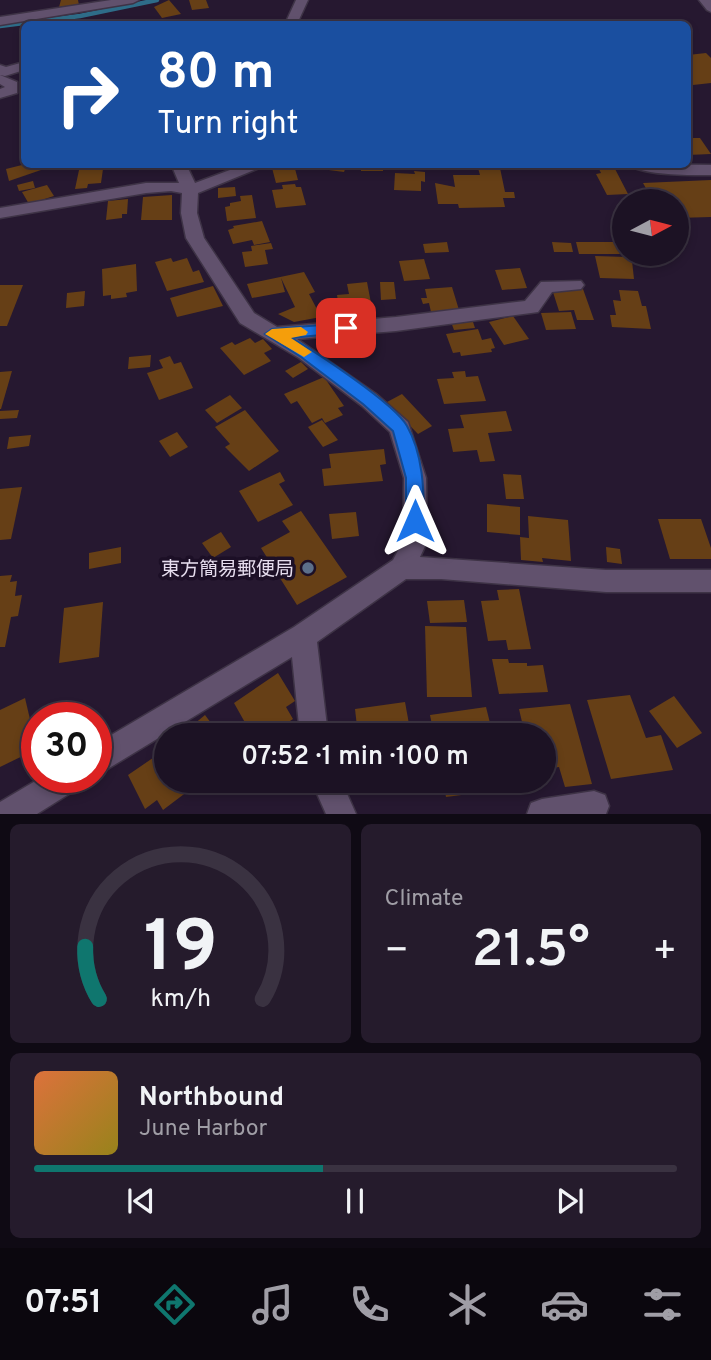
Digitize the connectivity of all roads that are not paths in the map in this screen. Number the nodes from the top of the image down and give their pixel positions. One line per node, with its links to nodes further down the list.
1 (133, 0): 5 (street)
2 (302, 0): 6 (street)
3 (705, 0): 4 (street)
4 (711, 8)
5 (2, 17)
6 (292, 21)
7 (21, 67): 8 (street)
8 (1, 74): 9 (street)
9 (0, 94)
10 (180, 168): 14 (street)
11 (251, 168): 14 (street)
12 (668, 168): 13 (street)
13 (711, 170)
14 (190, 190): 15 (street); 17 (street)
15 (0, 213)
16 (575, 285): 17 (street)
17 (272, 334): 18 (street)
18 (402, 568): 19 (street); 20 (street)
19 (711, 581)
20 (303, 636): 21 (street); 22 (street)
21 (313, 723)
22 (112, 751)
23 (43, 793): 26 (street)
24 (332, 793): 27 (street)
25 (594, 806): 28 (street)
26 (8, 814)
27 (341, 814)
28 (542, 814)

